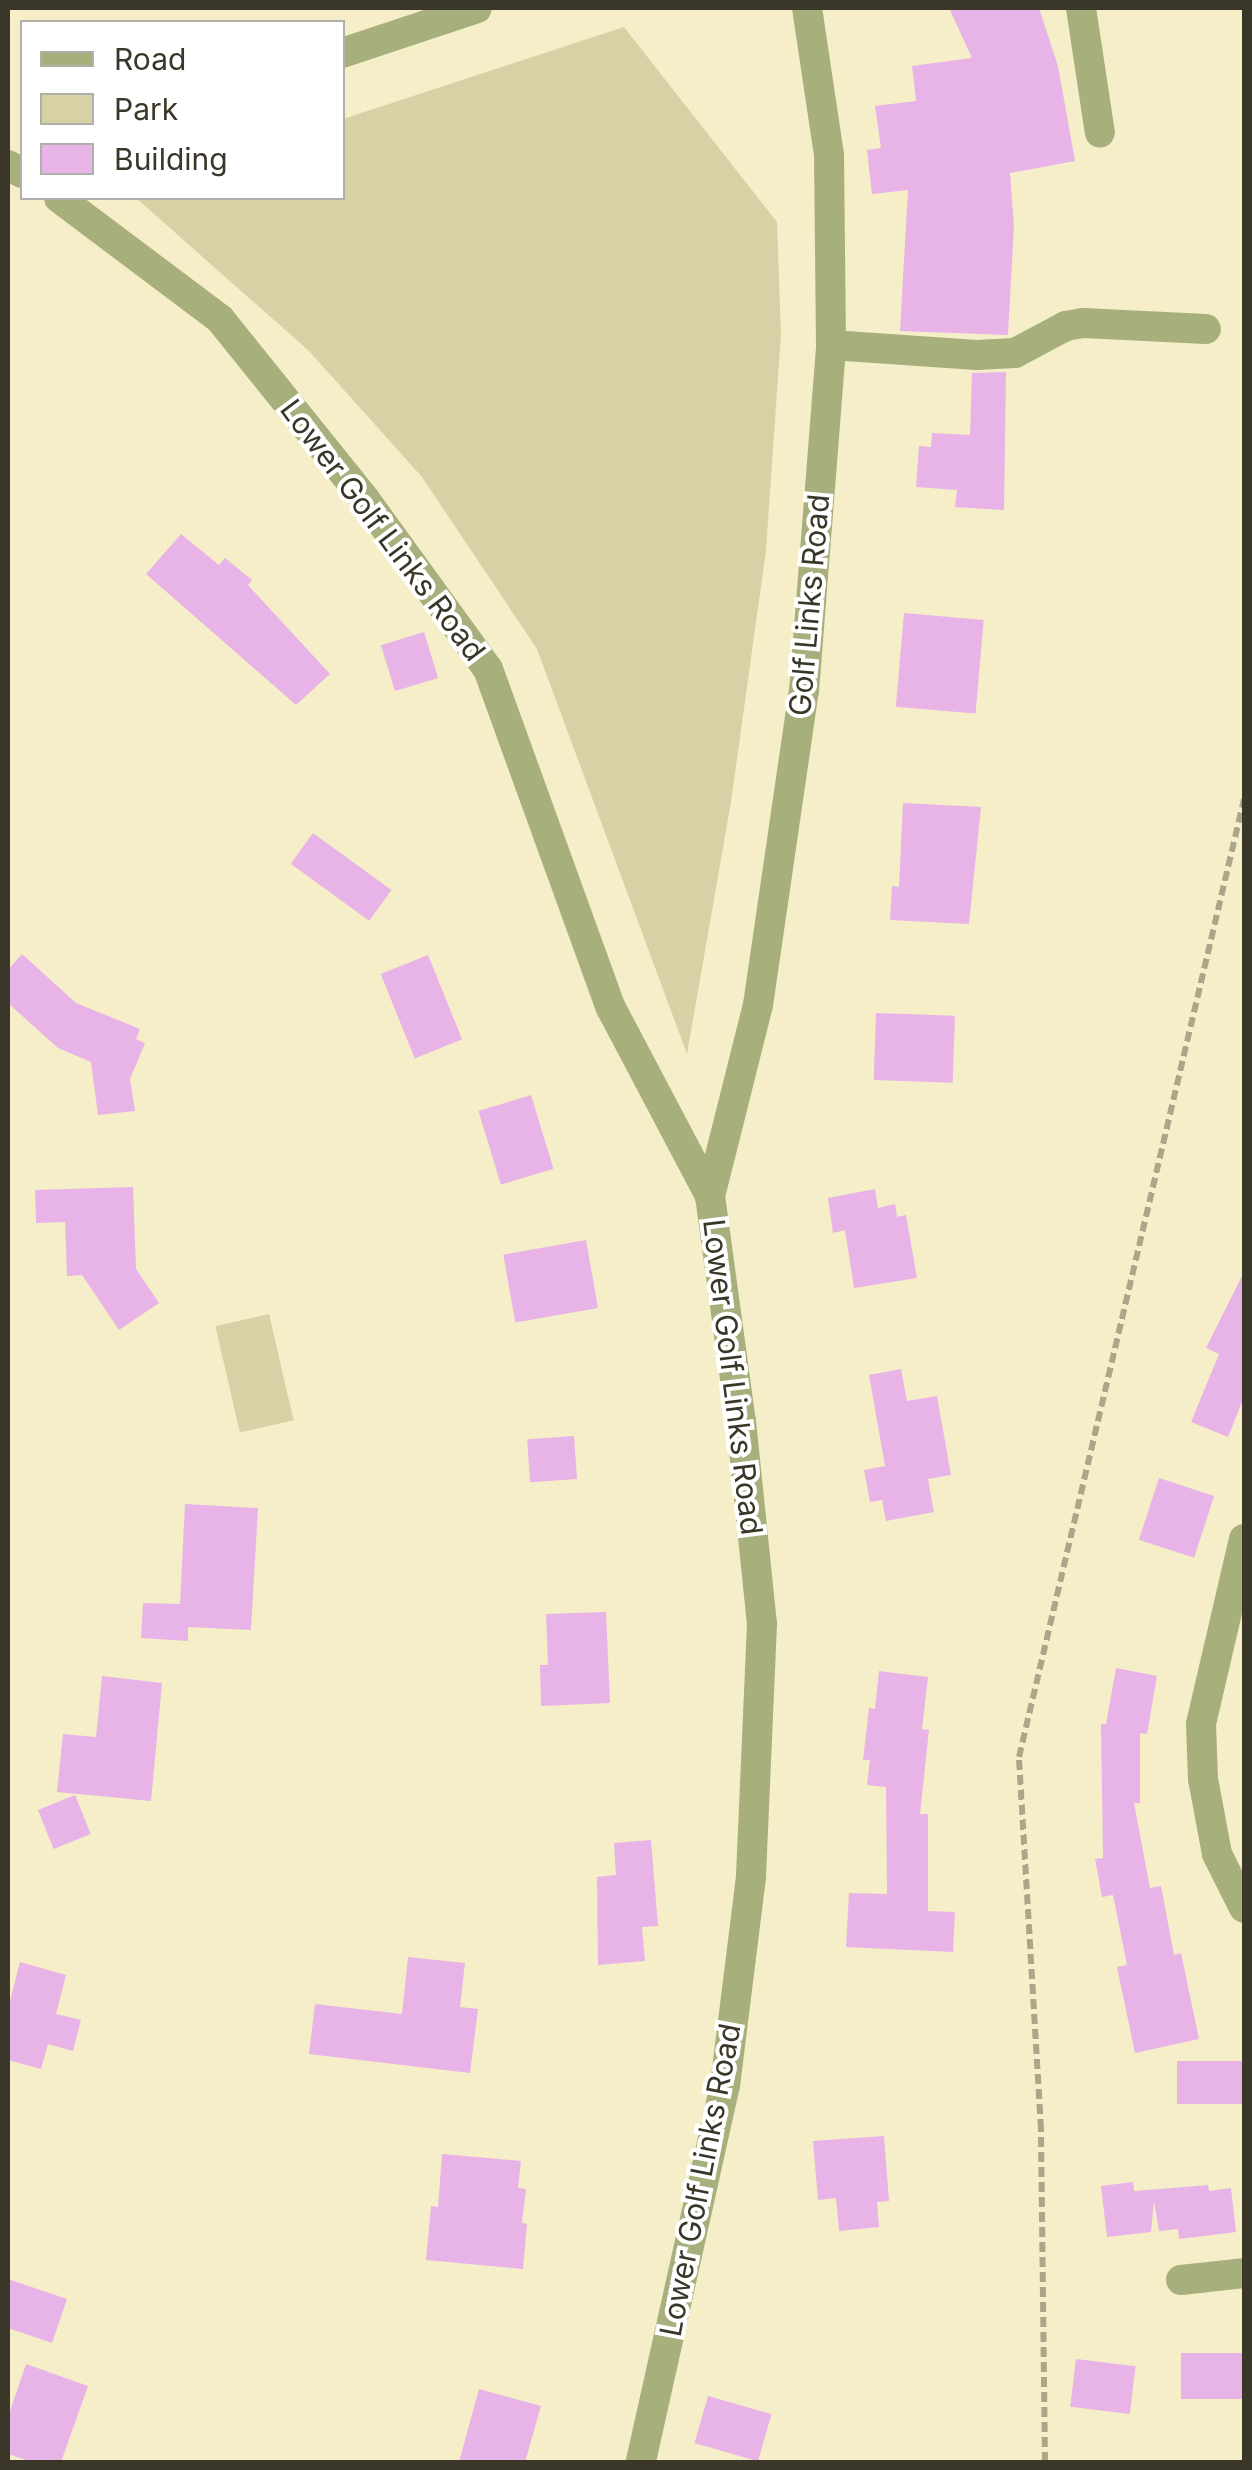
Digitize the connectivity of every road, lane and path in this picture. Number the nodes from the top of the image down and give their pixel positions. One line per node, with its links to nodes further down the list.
1 (477, 8): 4 (street)
2 (807, 8): 8 (street, Golf Links Road)
3 (1081, 8): 5 (street)
4 (345, 52)
5 (1100, 133)
6 (62, 200): 10 (street, Lower Golf Links Road)
7 (1206, 330): 8 (street)
8 (831, 344): 10 (street, Golf Links Road)
9 (1244, 798): 16 (path)
10 (710, 1196): 15 (street, Lower Golf Links Road)
11 (1244, 1540): 12 (street)
12 (1244, 1908)
13 (1244, 2272): 14 (street)
14 (1181, 2280)
15 (641, 2462)
16 (1045, 2462)

